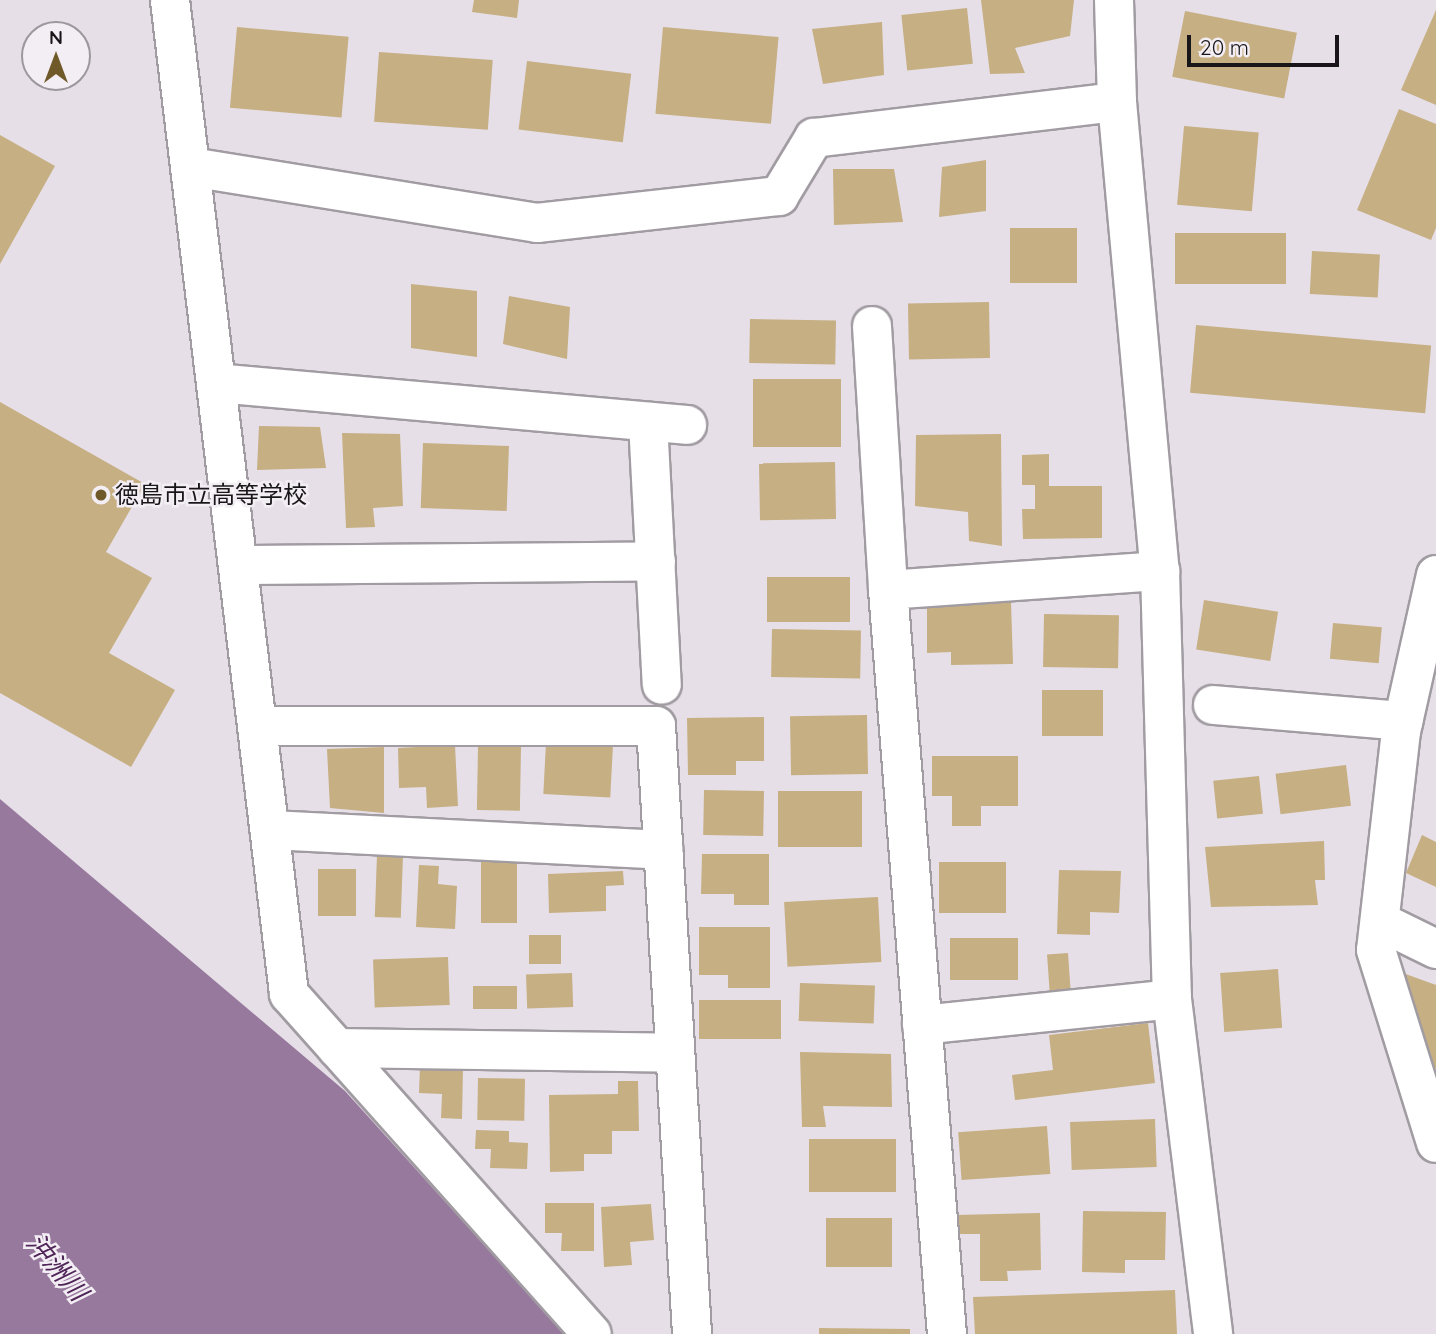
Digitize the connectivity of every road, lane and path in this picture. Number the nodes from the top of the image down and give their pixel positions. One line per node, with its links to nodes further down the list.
1 (170, 0): 4 (street)
2 (1114, 0): 3 (street)
3 (1117, 102): 4 (street); 11 (street)
4 (191, 167): 6 (street)
5 (872, 326): 13 (street)
6 (217, 383): 7 (street); 10 (street)
7 (648, 422): 8 (street); 9 (street)
8 (687, 425)
9 (656, 561): 10 (street); 14 (street)
10 (239, 565): 17 (street)
11 (1160, 571): 13 (street); 22 (street)
12 (1436, 575): 16 (street)
13 (888, 590): 23 (street)
14 (662, 685)
15 (1213, 705): 16 (street)
16 (1403, 721): 20 (street)
17 (258, 726): 18 (street); 19 (street)
18 (270, 830): 19 (street); 24 (street)
19 (663, 850): 25 (street)
20 (1383, 923): 21 (street); 26 (street)
21 (1436, 949)
22 (1172, 999): 23 (street); 30 (street)
23 (922, 1025): 29 (street)
24 (337, 1048): 25 (street); 27 (street)
25 (675, 1053): 28 (street)
26 (1436, 1143)
27 (592, 1334)
28 (692, 1334)
29 (947, 1334)
30 (1213, 1334)

